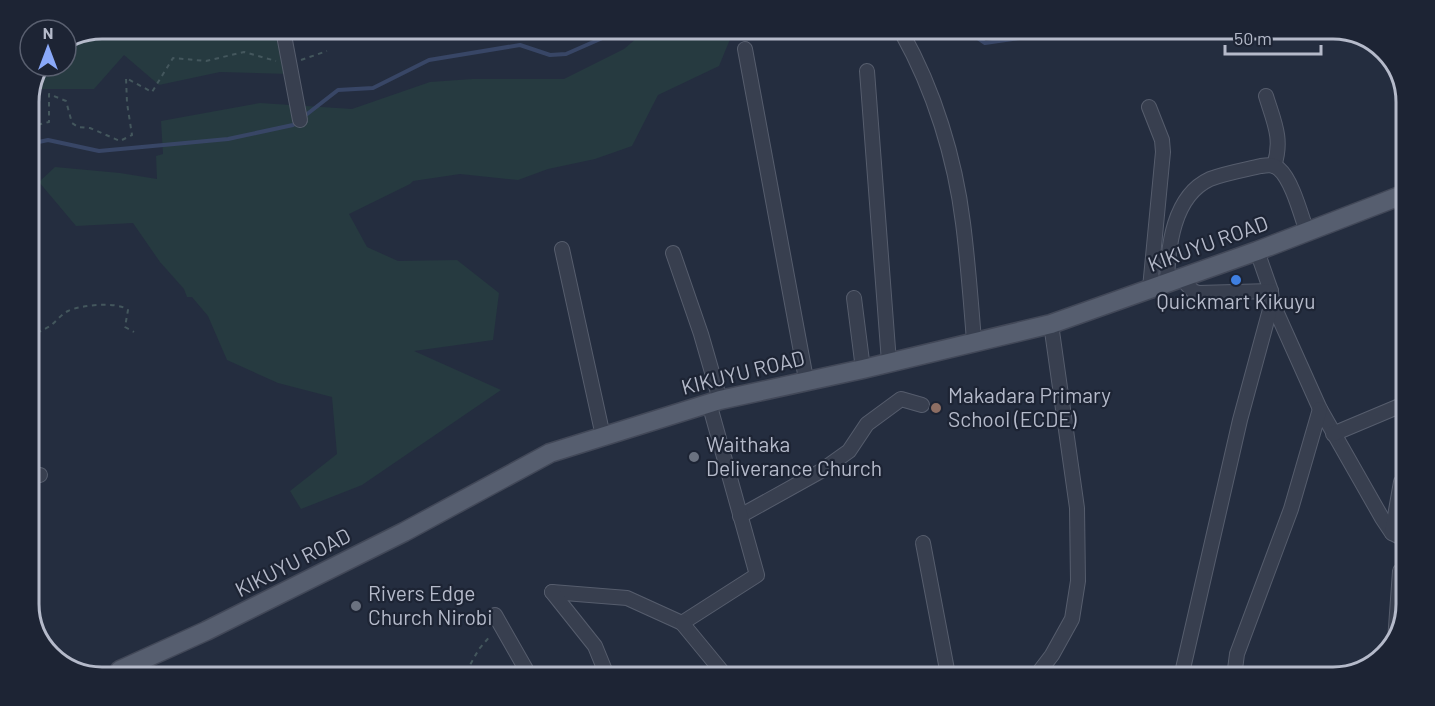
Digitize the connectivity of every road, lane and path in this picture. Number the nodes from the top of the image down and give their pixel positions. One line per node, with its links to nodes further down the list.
1 (284, 39): 5 (street)
2 (905, 39): 24 (street)
3 (745, 49): 27 (street)
4 (327, 51): 5 (path)
5 (288, 65): 9 (street); 10 (path)
6 (867, 71): 25 (street)
7 (1266, 96): 11 (street)
8 (1149, 107): 18 (street)
9 (300, 120)
10 (39, 125)
11 (1274, 166): 13 (street); 17 (street)
12 (1396, 201): 13 (main road, KIKUYU ROAD)
13 (1307, 232): 15 (main road, KIKUYU ROAD)
14 (562, 249): 33 (street)
15 (1257, 251): 17 (main road, KIKUYU ROAD); 19 (street)
16 (673, 253): 28 (street)
17 (1174, 280): 18 (main road, KIKUYU ROAD); 19 (street)
18 (1150, 288): 21 (main road, KIKUYU ROAD)
19 (1272, 296): 31 (street); 46 (street)
20 (854, 298): 26 (street)
21 (1051, 324): 24 (main road, KIKUYU ROAD); 45 (street)
22 (39, 332): 23 (path)
23 (134, 332)
24 (974, 341): 25 (main road, KIKUYU ROAD)
25 (889, 362): 26 (main road, KIKUYU ROAD)
26 (863, 369): 27 (main road, KIKUYU ROAD)
27 (806, 379): 28 (main road, KIKUYU ROAD)
28 (714, 401): 33 (main road, KIKUYU ROAD); 34 (street)
29 (922, 405): 34 (street)
30 (1396, 408): 32 (street)
31 (1320, 409): 32 (street); 47 (street)
32 (1333, 434): 35 (street)
33 (603, 436): 39 (main road, KIKUYU ROAD)
34 (740, 516): 38 (street)
35 (1396, 535)
36 (923, 543): 44 (street)
37 (499, 621): 40 (path); 41 (street)
38 (682, 623): 42 (street); 43 (street)
39 (127, 667)
40 (469, 667)
41 (525, 667)
42 (604, 667)
43 (718, 667)
44 (946, 667)
45 (1043, 667)
46 (1183, 667)
47 (1235, 667)

